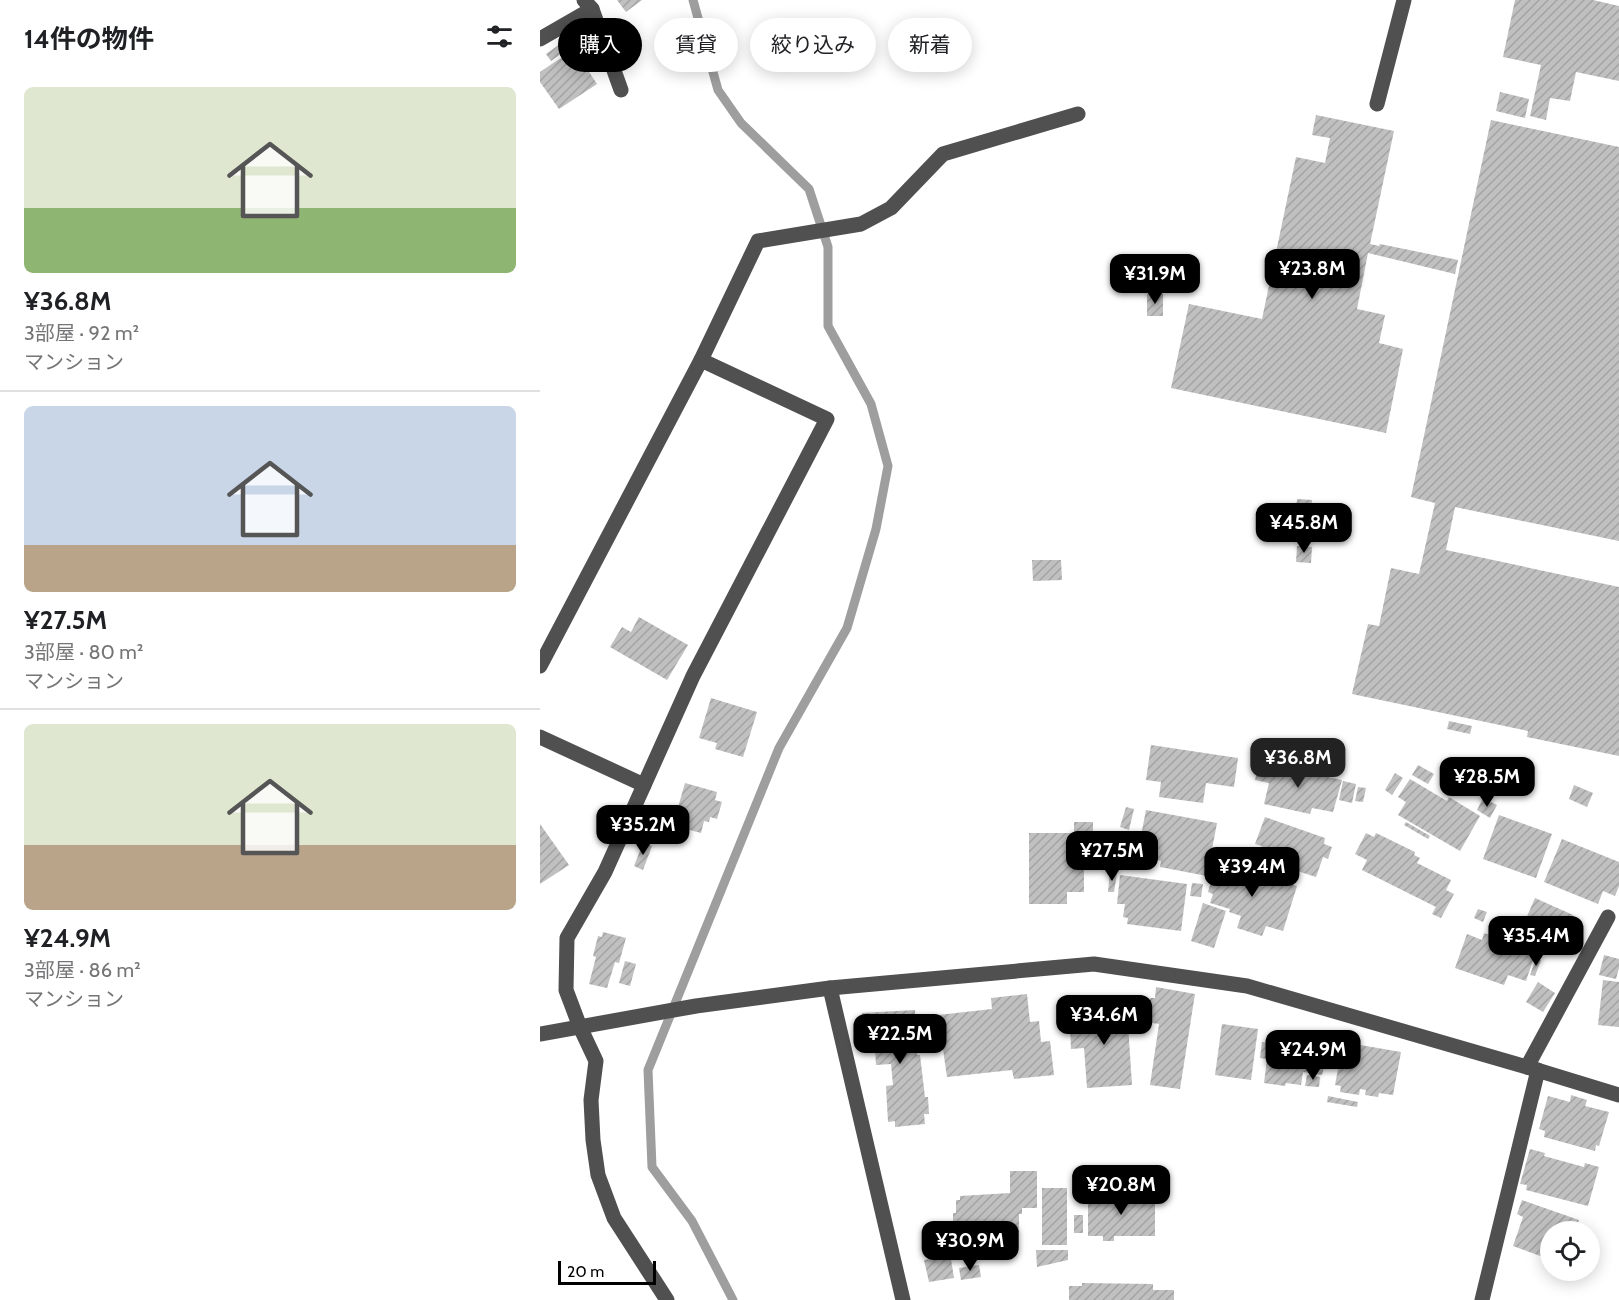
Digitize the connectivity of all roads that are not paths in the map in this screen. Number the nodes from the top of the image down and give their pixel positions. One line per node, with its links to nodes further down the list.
1 (1404, 0): 5 (street)
2 (588, 5): 3 (street); 4 (street)
3 (540, 39)
4 (621, 90)
5 (1377, 104)
6 (1078, 114): 7 (street)
7 (701, 360): 8 (street); 10 (street)
8 (540, 666)
9 (540, 737): 10 (street)
10 (644, 784): 13 (street)
11 (1608, 917): 15 (street)
12 (830, 988): 13 (street); 15 (street); 18 (street)
13 (580, 1027): 14 (street); 17 (street)
14 (540, 1034)
15 (1532, 1068): 16 (street); 19 (street)
16 (1619, 1095)
17 (667, 1300)
18 (903, 1300)
19 (1482, 1300)

